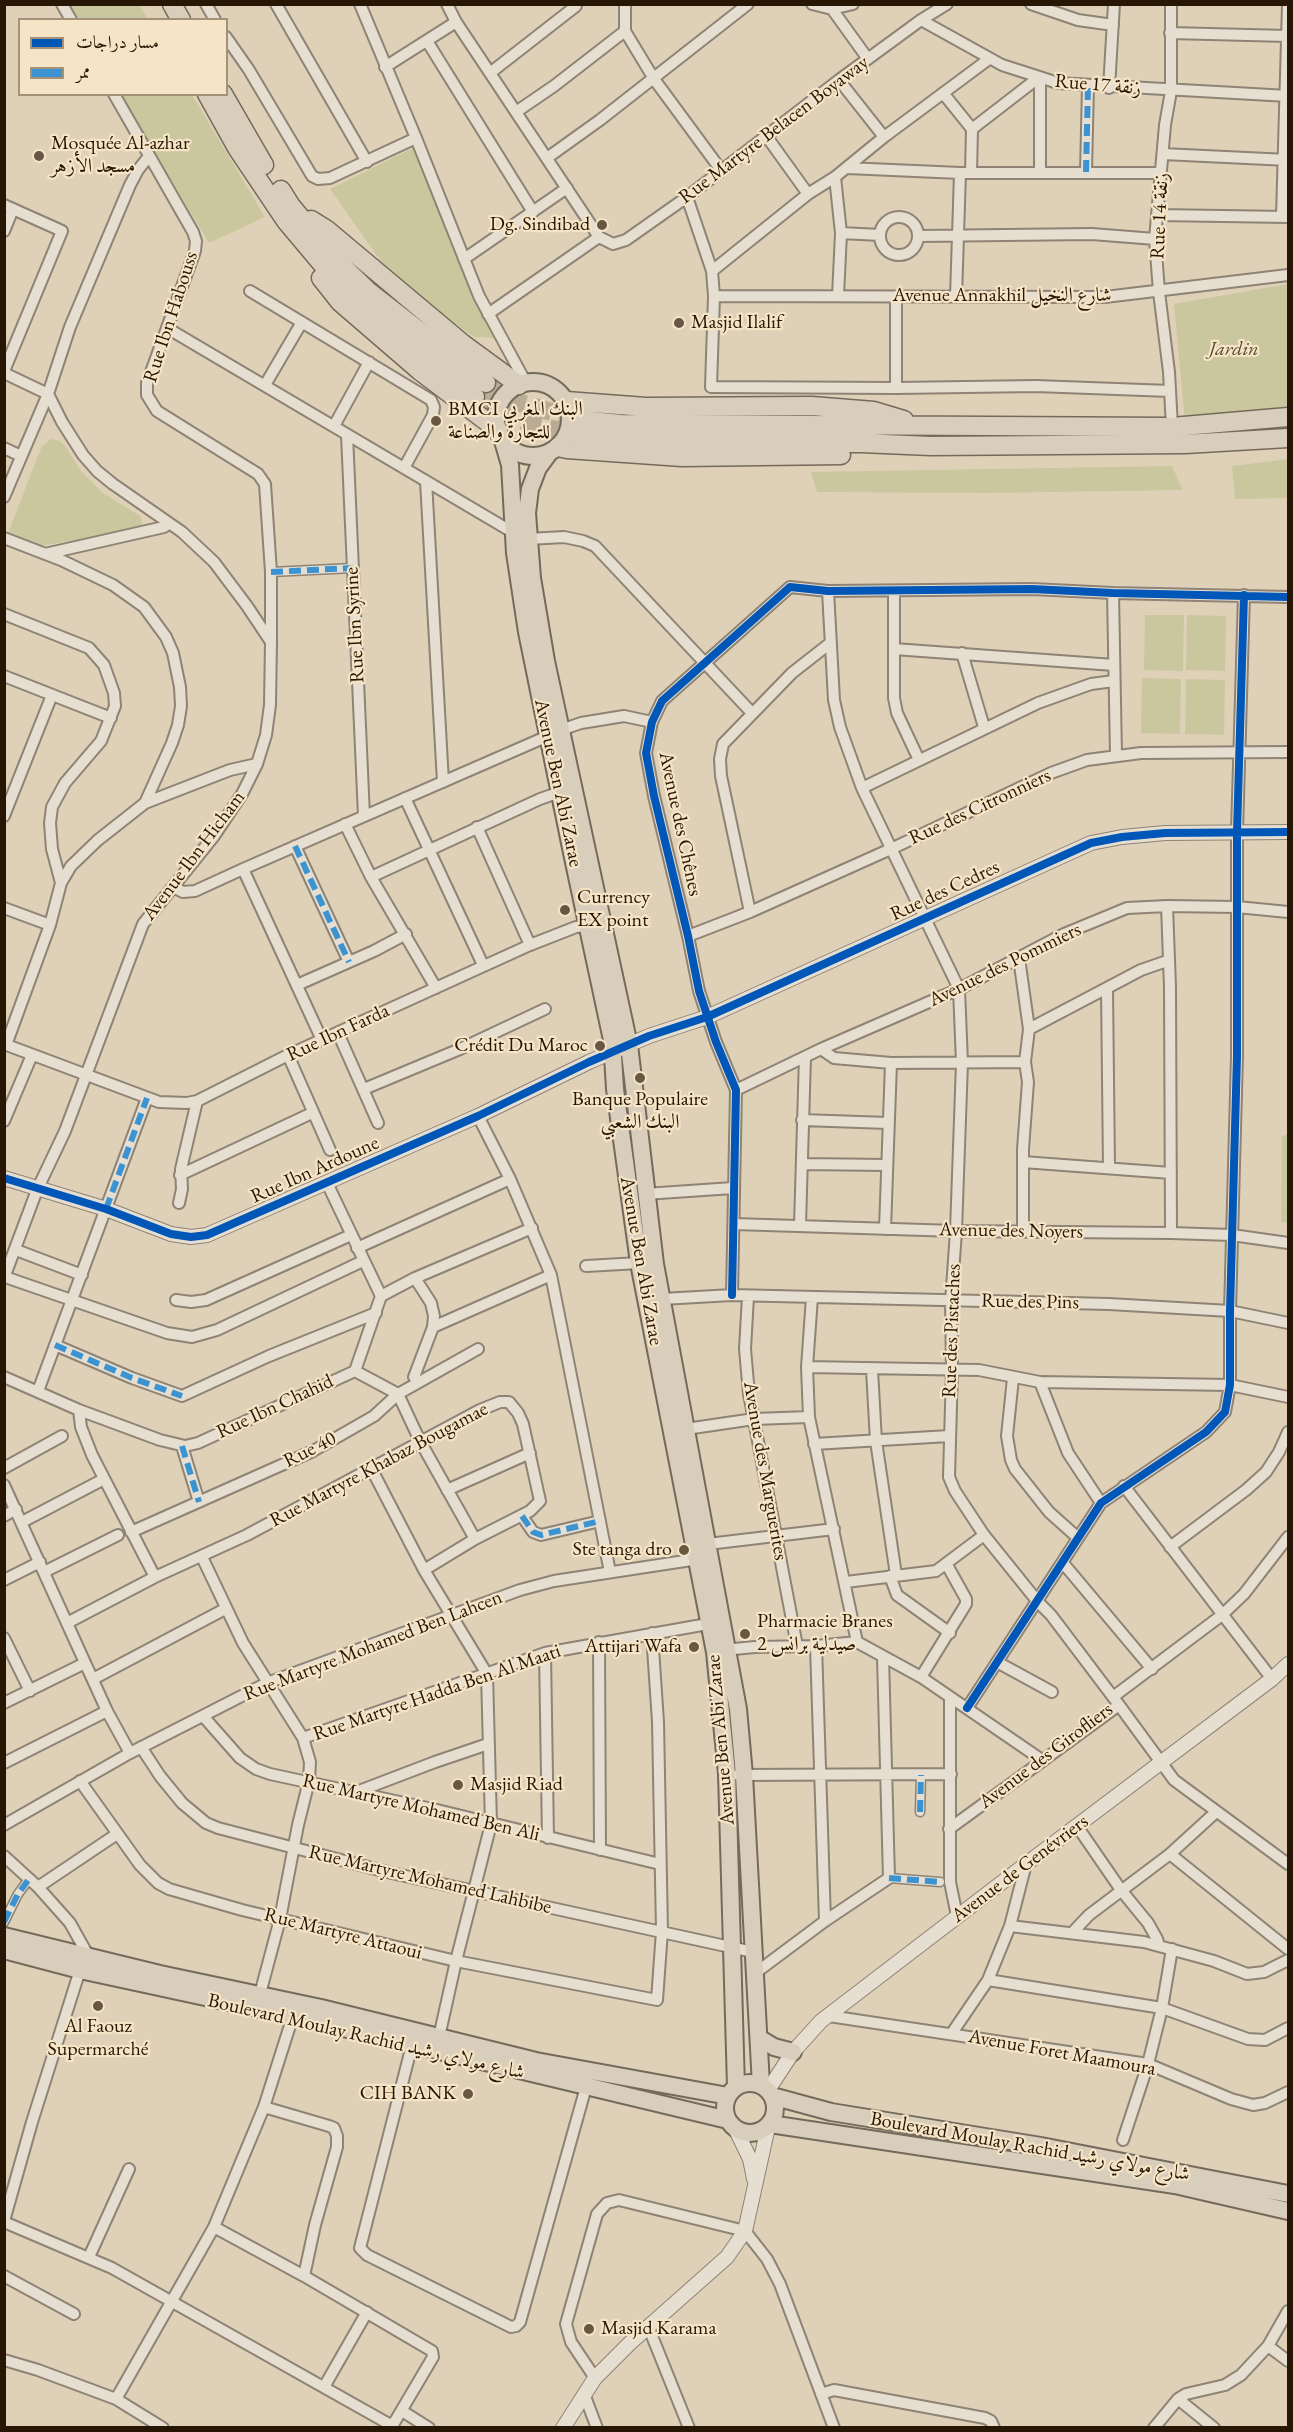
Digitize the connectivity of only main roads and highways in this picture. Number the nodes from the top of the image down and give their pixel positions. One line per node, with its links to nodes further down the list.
1 (158, 4): 3 (highway)
2 (172, 4): 4 (highway)
3 (165, 18)
4 (180, 18)
5 (208, 96): 7 (highway)
6 (224, 96): 7 (highway)
7 (289, 213): 8 (highway); 9 (highway); 13 (highway)
8 (522, 384): 10 (main road); 13 (main road)
9 (481, 390)
10 (566, 401): 12 (highway); 16 (main road)
11 (1288, 417): 12 (highway)
12 (918, 425): 15 (highway)
13 (501, 436): 16 (main road); 17 (main road, Avenue Ben Abi Zarae)
14 (1288, 438): 15 (highway)
15 (931, 446): 16 (highway)
16 (553, 450): 17 (main road, Avenue Ben Abi Zarae)
17 (521, 536): 18 (main road, Avenue Ben Abi Zarae)
18 (555, 733): 19 (main road, Avenue Ben Abi Zarae); 19 (main road, Avenue Ben Abi Zarae)
19 (621, 1048): 20 (main road, Avenue Ben Abi Zarae); 20 (main road, Avenue Ben Abi Zarae)
20 (716, 1622): 21 (main road, Avenue Ben Abi Zarae)
21 (721, 1651): 25 (main road, Avenue Ben Abi Zarae); 28 (main road, Avenue Ben Abi Zarae)
22 (4, 1936): 24 (main road, Boulevard Moulay Rachid شارع مولاي رشيد)
23 (4, 1950): 24 (main road, Boulevard Moulay Rachid شارع مولاي رشيد)
24 (84, 1964): 28 (main road, Boulevard Moulay Rachid شارع مولاي رشيد); 29 (main road, Boulevard Moulay Rachid شارع مولاي رشيد)
25 (759, 2038): 26 (main road); 27 (main road, Avenue Ben Abi Zarae)
26 (793, 2052)
27 (767, 2090): 28 (main road); 30 (main road); 31 (main road, Boulevard Moulay Rachid شارع مولاي رشيد)
28 (732, 2091): 29 (main road)
29 (732, 2125): 30 (main road)
30 (769, 2126): 32 (main road, Boulevard Moulay Rachid شارع مولاي رشيد)
31 (1287, 2190)
32 (1288, 2211)

